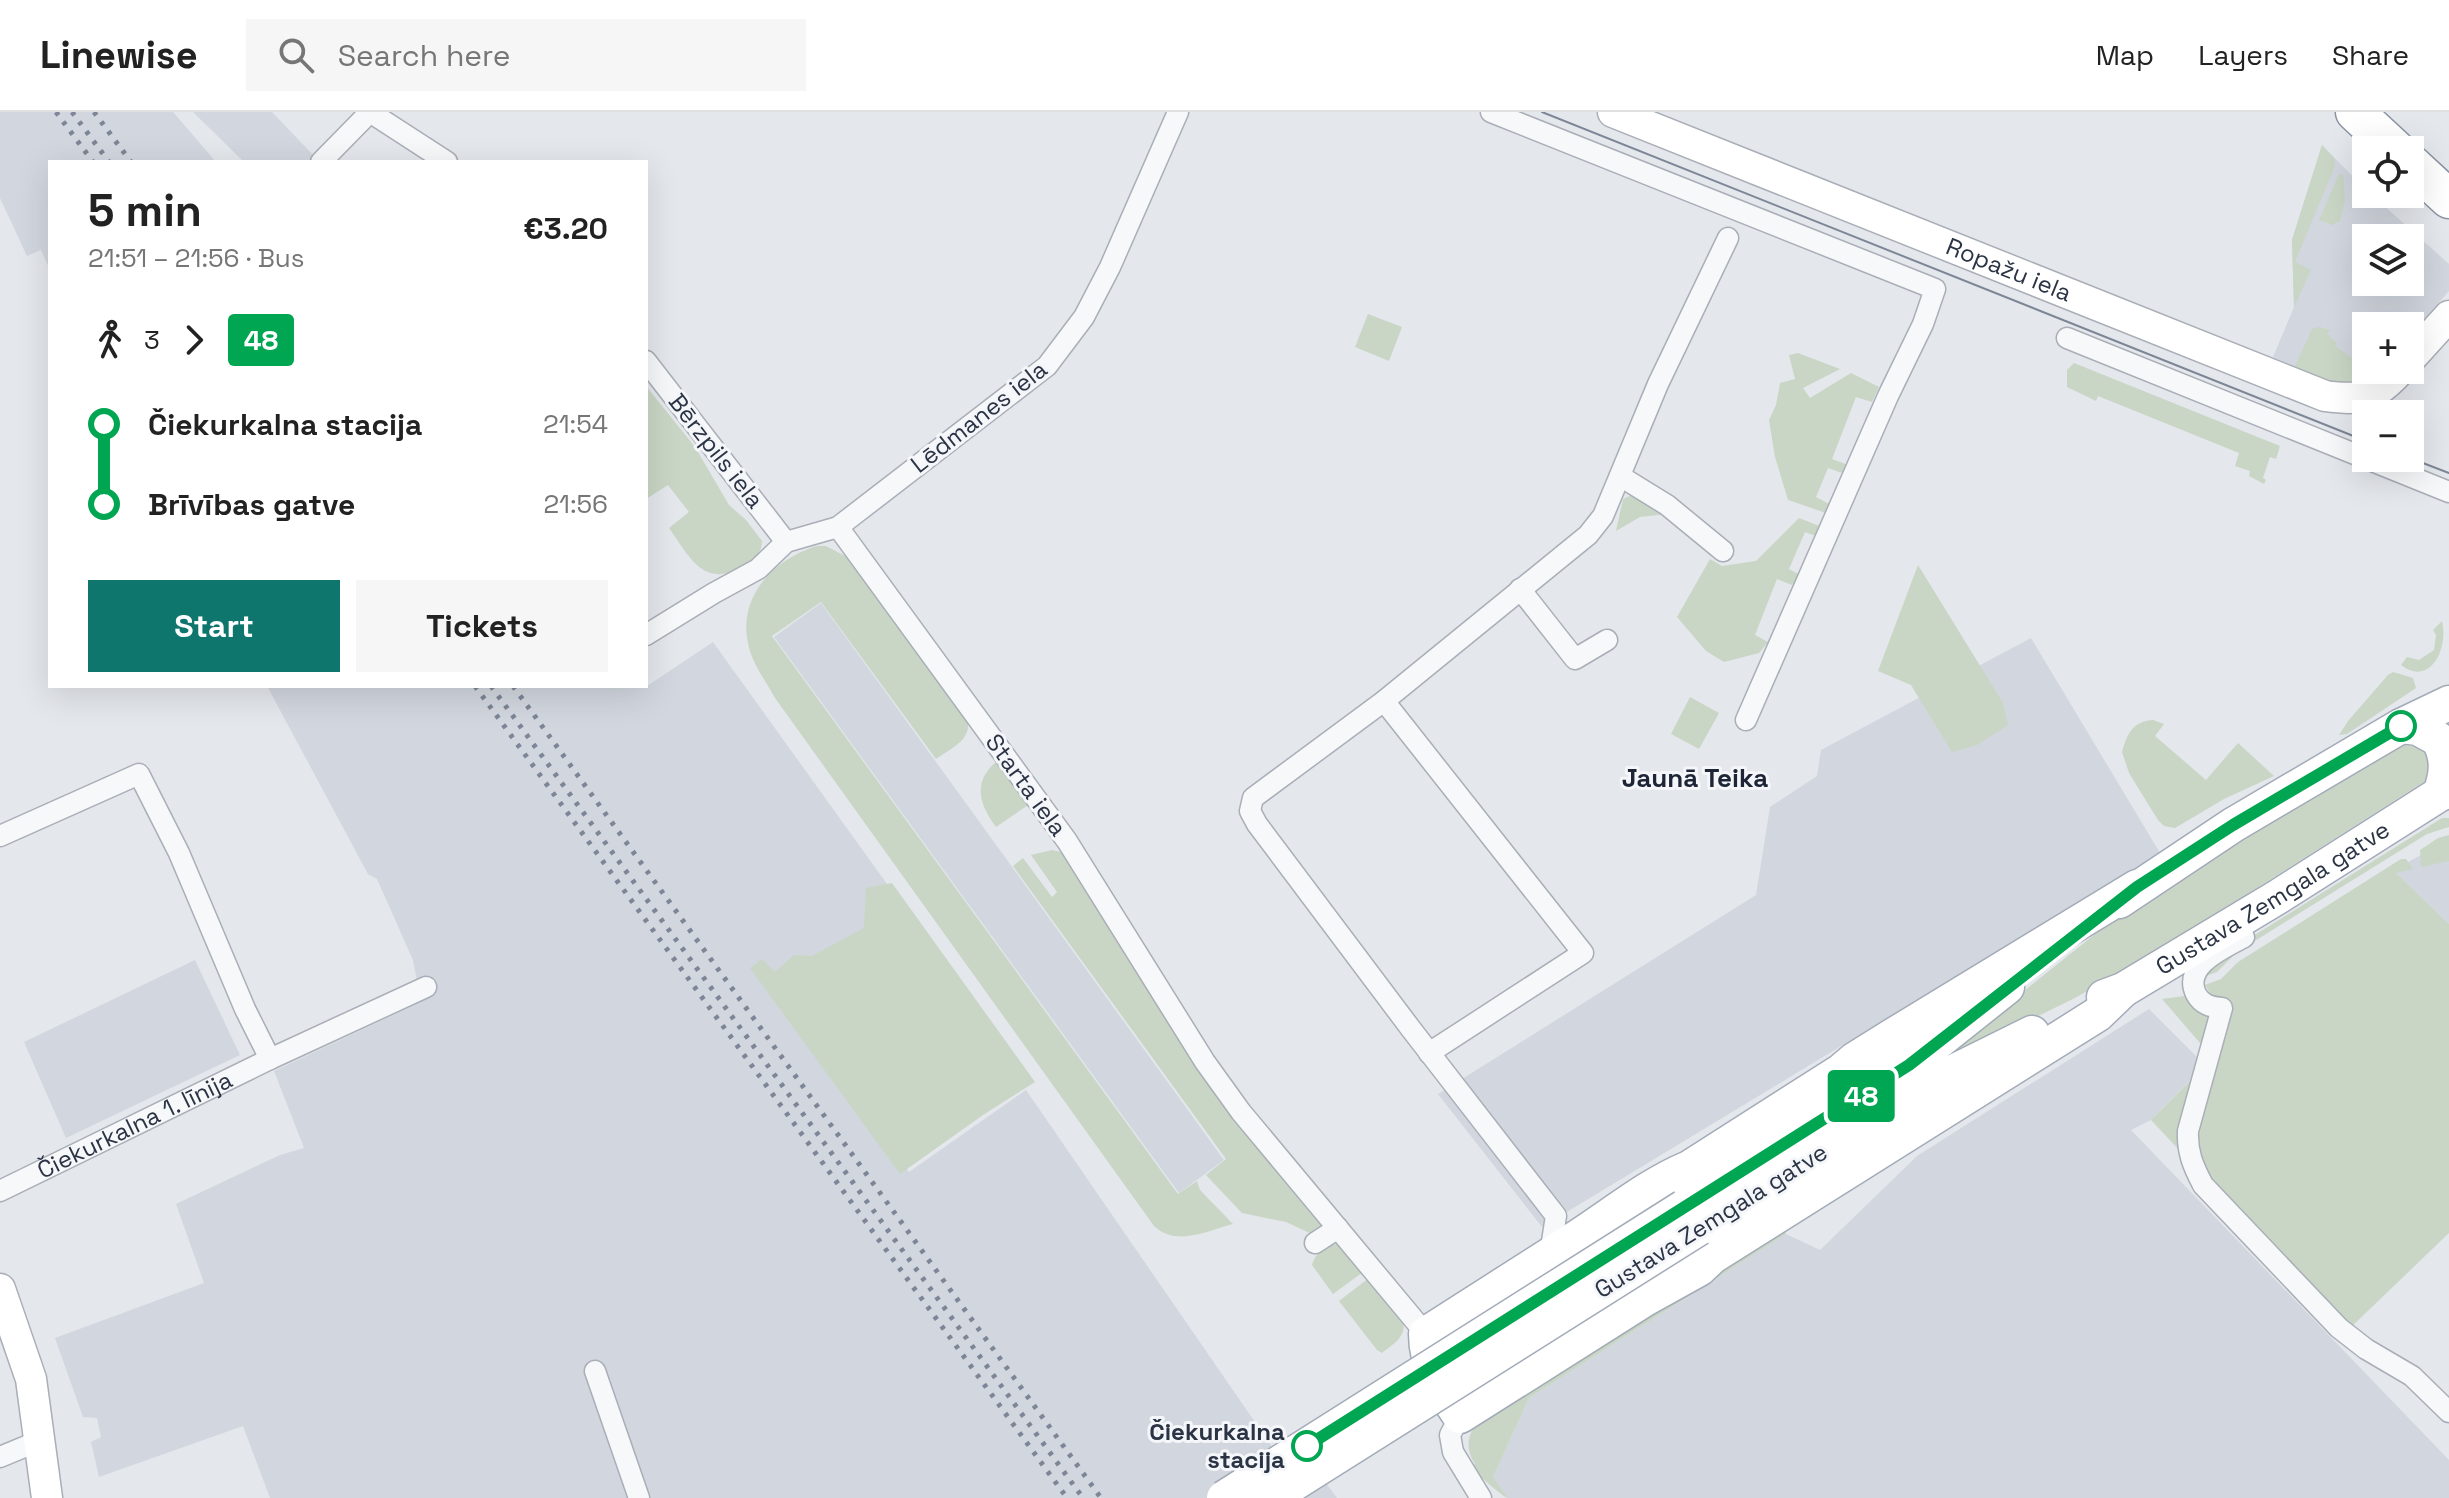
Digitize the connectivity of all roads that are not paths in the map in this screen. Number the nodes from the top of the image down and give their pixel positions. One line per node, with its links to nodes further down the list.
1 (370, 112): 7 (street); 8 (street)
2 (1178, 112): 19 (street, Lēdmanes iela)
3 (1491, 112): 27 (street, Ropažu iela)
4 (1613, 112): 16 (street, Ropažu iela)
5 (2355, 112): 6 (highway)
6 (2381, 136)
7 (323, 160)
8 (444, 160)
9 (2424, 176): 10 (highway)
10 (2449, 199)
11 (1728, 238): 17 (street)
12 (2449, 316): 14 (street)
13 (2067, 338): 18 (street, Ropažu iela)
14 (2424, 344)
15 (648, 364): 20 (street, Bērzpils iela)
16 (2385, 384)
17 (1620, 476): 21 (street); 22 (street)
18 (2449, 492)
19 (838, 527): 20 (street); 41 (street, Starta iela)
20 (786, 542): 23 (street)
21 (1723, 551)
22 (1520, 589): 24 (street); 25 (street)
23 (648, 634)
24 (1607, 640)
25 (1384, 701): 35 (street); 35 (street)
26 (2449, 703): 28 (main road, Gustava Zemgala gatve)
27 (1746, 720)
28 (2401, 726): 29 (main road); 31 (main road, Gustava Zemgala gatve)
29 (2444, 791): 32 (main road, Gustava Zemgala gatve)
30 (0, 836): 36 (street)
31 (2137, 887): 39 (main road, Gustava Zemgala gatve); 40 (main road)
32 (2276, 898): 34 (main road, Gustava Zemgala gatve); 47 (street)
33 (426, 987): 36 (street, Čiekurkalna 1. līnija)
34 (2123, 990): 39 (main road, Gustava Zemgala gatve); 48 (main road)
35 (1429, 1053): 38 (street)
36 (270, 1059): 37 (street, Čiekurkalna 1. līnija)
37 (0, 1191)
38 (1556, 1216): 40 (street); 43 (street)
39 (1692, 1218): 53 (main road, Gustava Zemgala gatve, bridge); 54 (main road, Gustava Zemgala gatve, bridge)
40 (1599, 1220): 43 (main road)
41 (1338, 1228): 42 (street); 45 (street, Starta iela)
42 (1315, 1243)
43 (1550, 1254): 45 (main road)
44 (0, 1289): 49 (street)
45 (1426, 1334): 48 (main road)
46 (595, 1371): 52 (street)
47 (2449, 1412)
48 (1460, 1416): 55 (street)
49 (41, 1440): 50 (street); 51 (street)
50 (0, 1457)
51 (47, 1498)
52 (639, 1498)
53 (1224, 1498)
54 (1271, 1498)
55 (1481, 1498)

